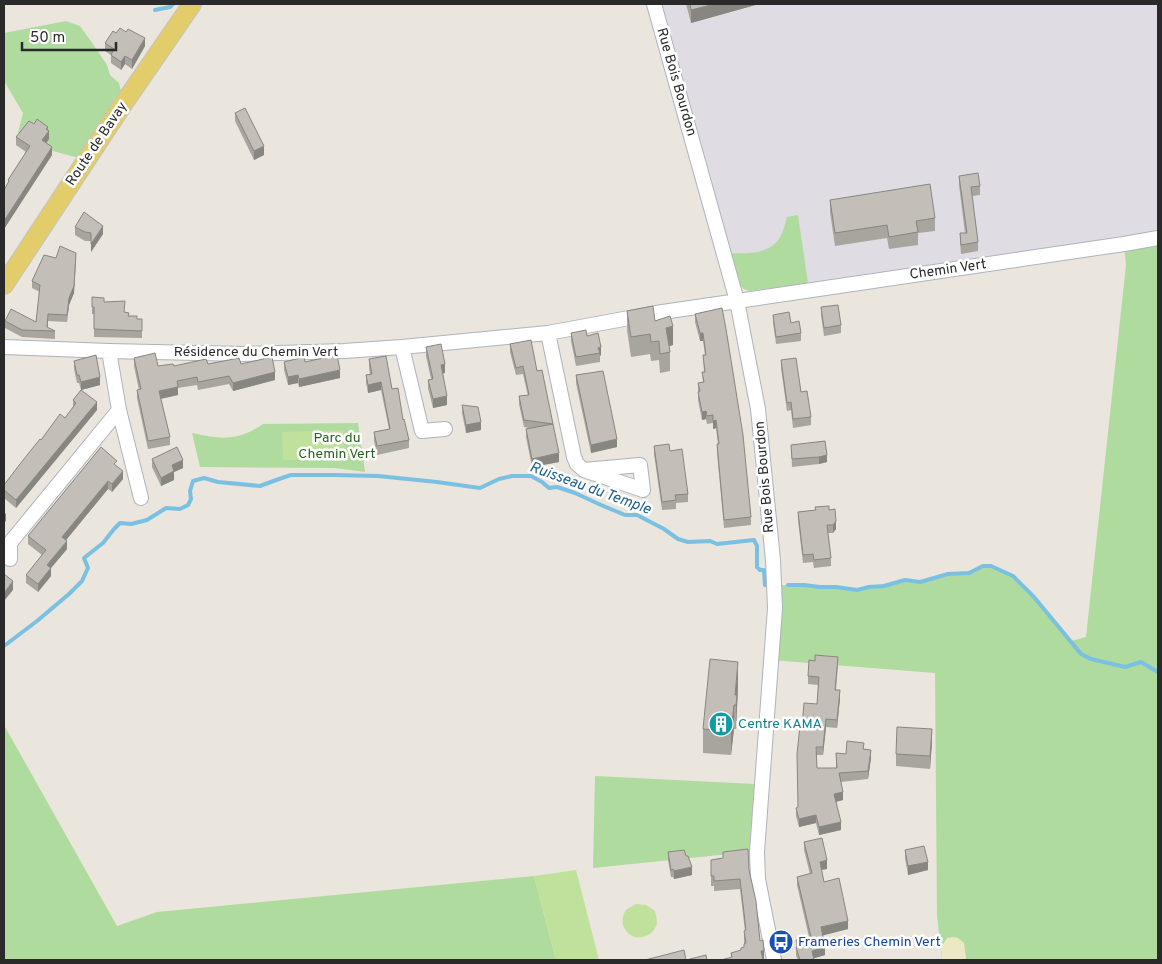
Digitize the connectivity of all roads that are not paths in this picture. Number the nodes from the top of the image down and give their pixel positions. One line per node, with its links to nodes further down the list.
1 (192, 4): 4 (main road, Route de Bavay)
2 (654, 4): 5 (street, Rue Bois Bourdon)
3 (1158, 238): 5 (street, Chemin Vert)
4 (4, 285)
5 (737, 301): 6 (street, Résidence du Chemin Vert); 15 (street, Rue Bois Bourdon)
6 (548, 333): 7 (street, Résidence du Chemin Vert); 12 (street)
7 (402, 347): 9 (street, Résidence du Chemin Vert); 11 (street)
8 (4, 348): 9 (street, Résidence du Chemin Vert)
9 (109, 352): 10 (street)
10 (119, 410): 13 (street); 14 (street)
11 (445, 429)
12 (584, 470)
13 (142, 498)
14 (10, 559)
15 (774, 960)

